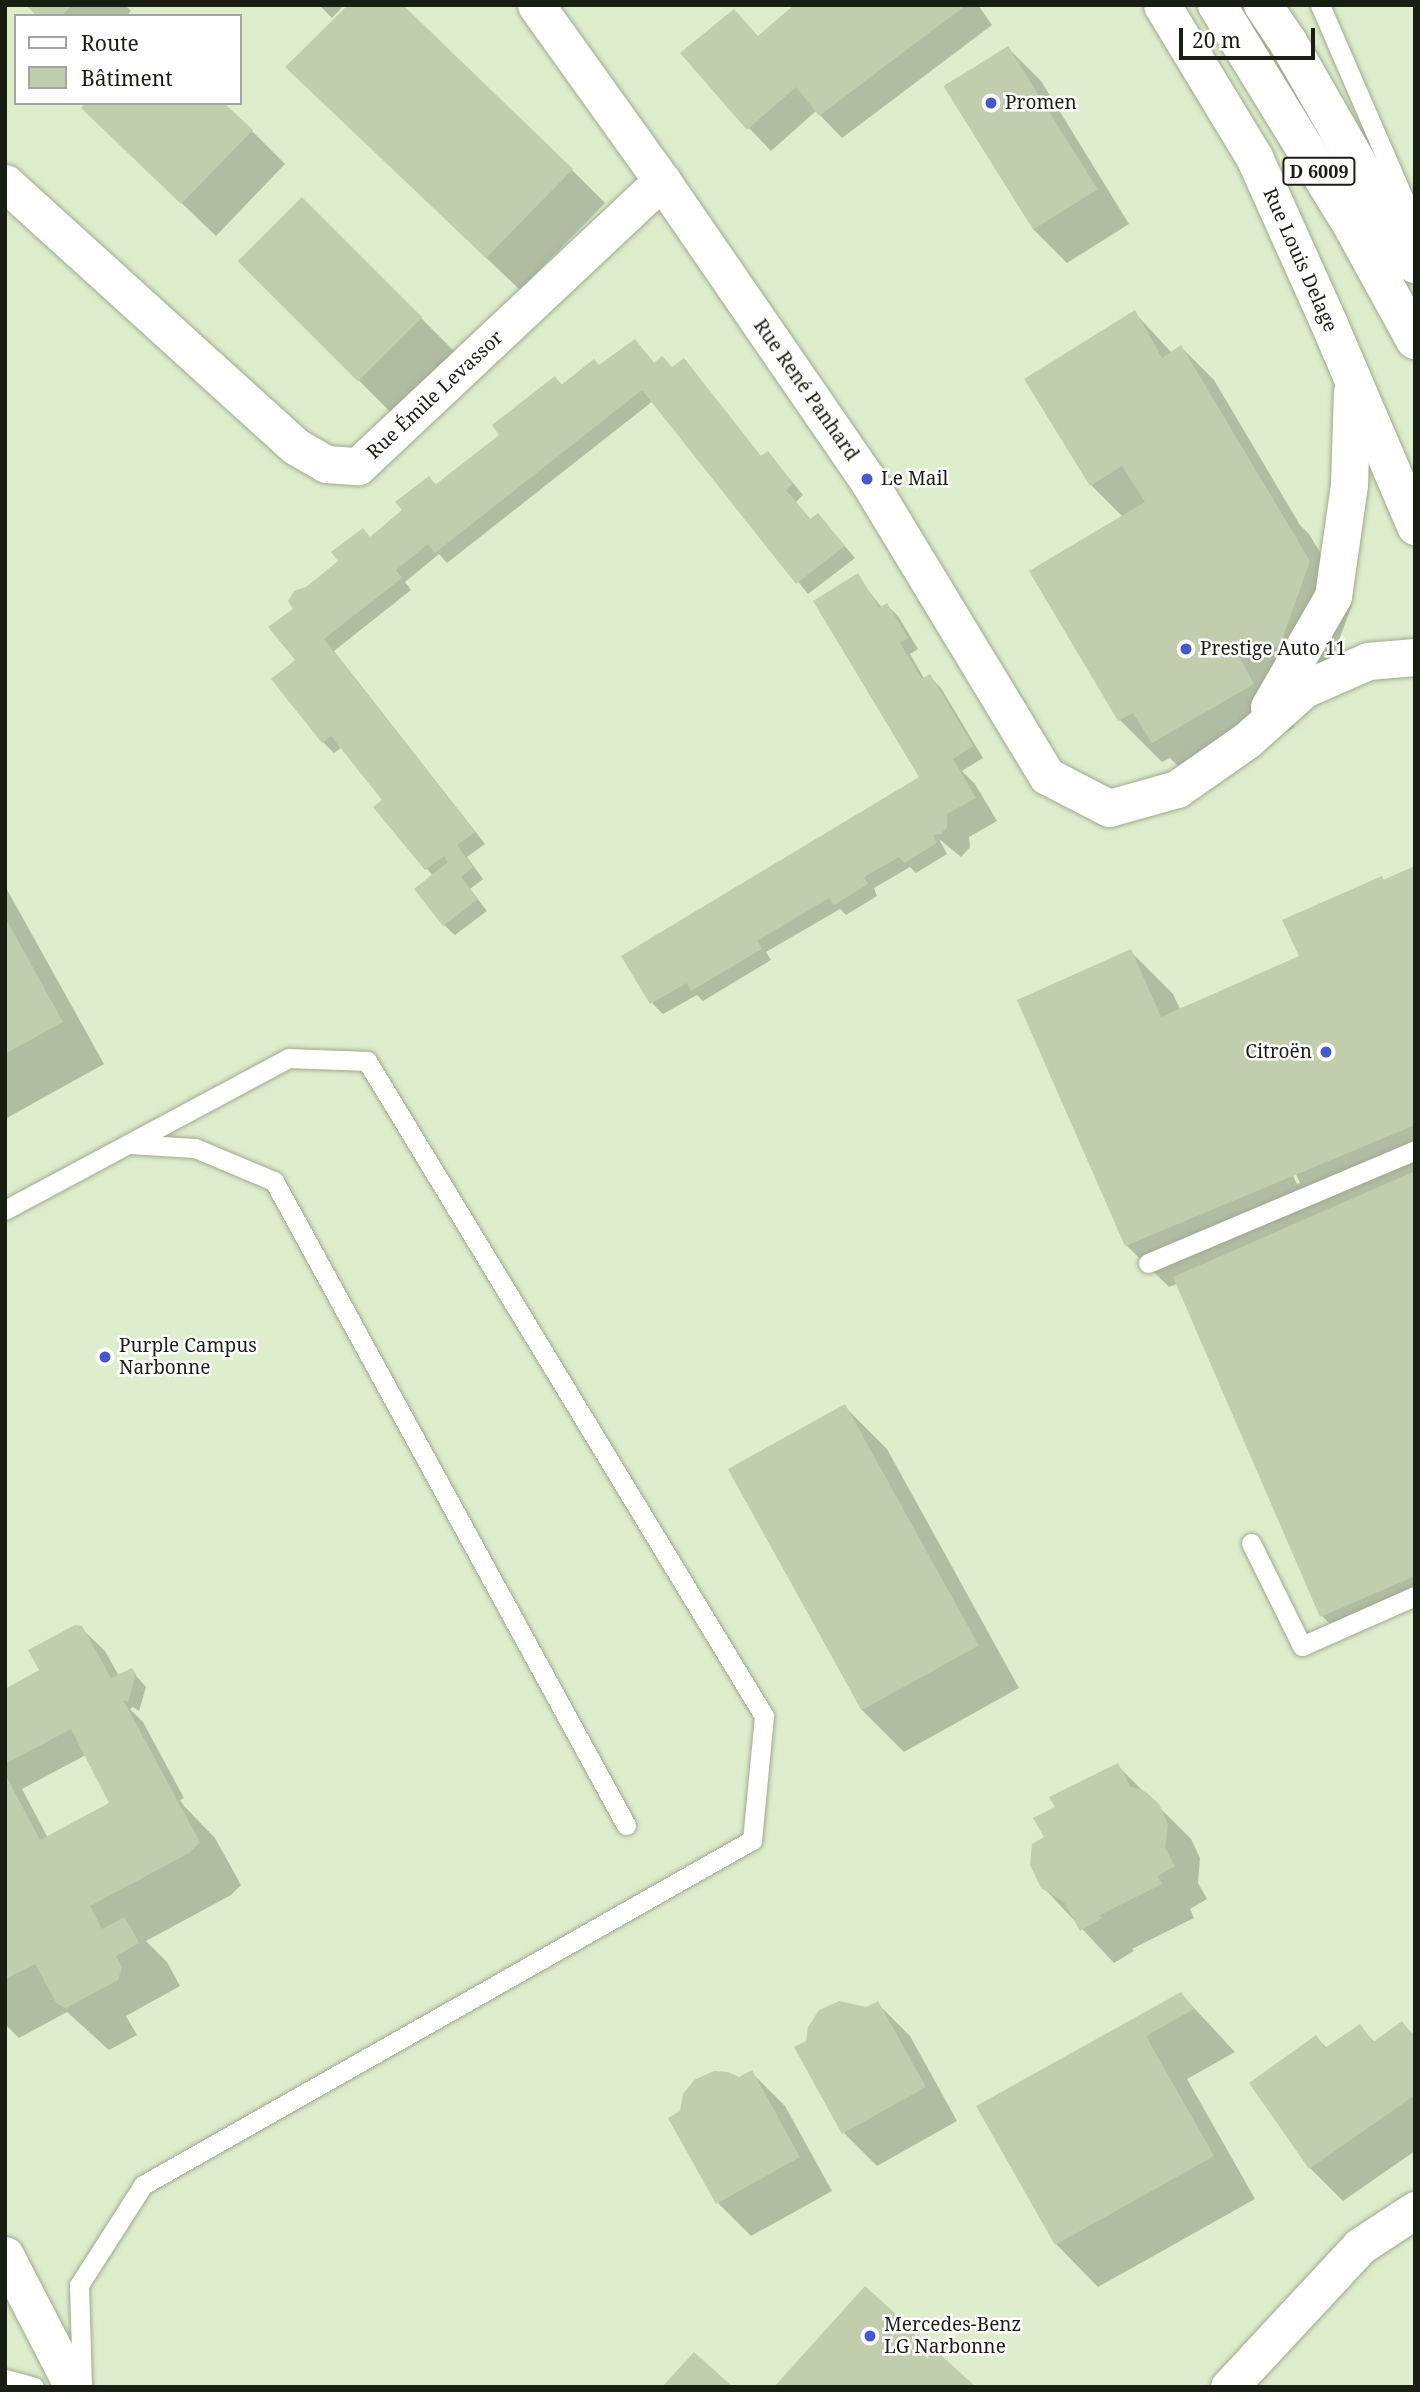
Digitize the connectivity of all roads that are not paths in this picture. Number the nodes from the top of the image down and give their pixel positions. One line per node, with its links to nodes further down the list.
1 (536, 5): 6 (street, Rue René Panhard)
2 (1162, 5): 11 (street, Rue Louis Delage)
3 (1217, 5): 10 (main road, D 6009)
4 (1263, 5): 9 (main road, D 6009)
5 (1320, 5): 8 (lane)
6 (662, 181): 7 (street, Rue Émile Levassor); 14 (street, Rue René Panhard)
7 (5, 183)
8 (1415, 225)
9 (1415, 264)
10 (1415, 340)
11 (1353, 384): 12 (street, Rue Louis Delage); 14 (street, Rue René Panhard)
12 (1415, 526)
13 (1415, 657): 14 (street, Rue René Panhard)
14 (1247, 740)
15 (128, 1144): 17 (lane); 21 (lane); 27 (lane)
16 (1415, 1150): 18 (lane)
17 (5, 1210)
18 (1148, 1263)
19 (1251, 1543): 20 (lane)
20 (1415, 1596)
21 (626, 1825)
22 (1415, 2210): 28 (street)
23 (5, 2255): 26 (street)
24 (5, 2379): 25 (lane)
25 (34, 2387)
26 (73, 2387)
27 (82, 2387)
28 (1229, 2387)

